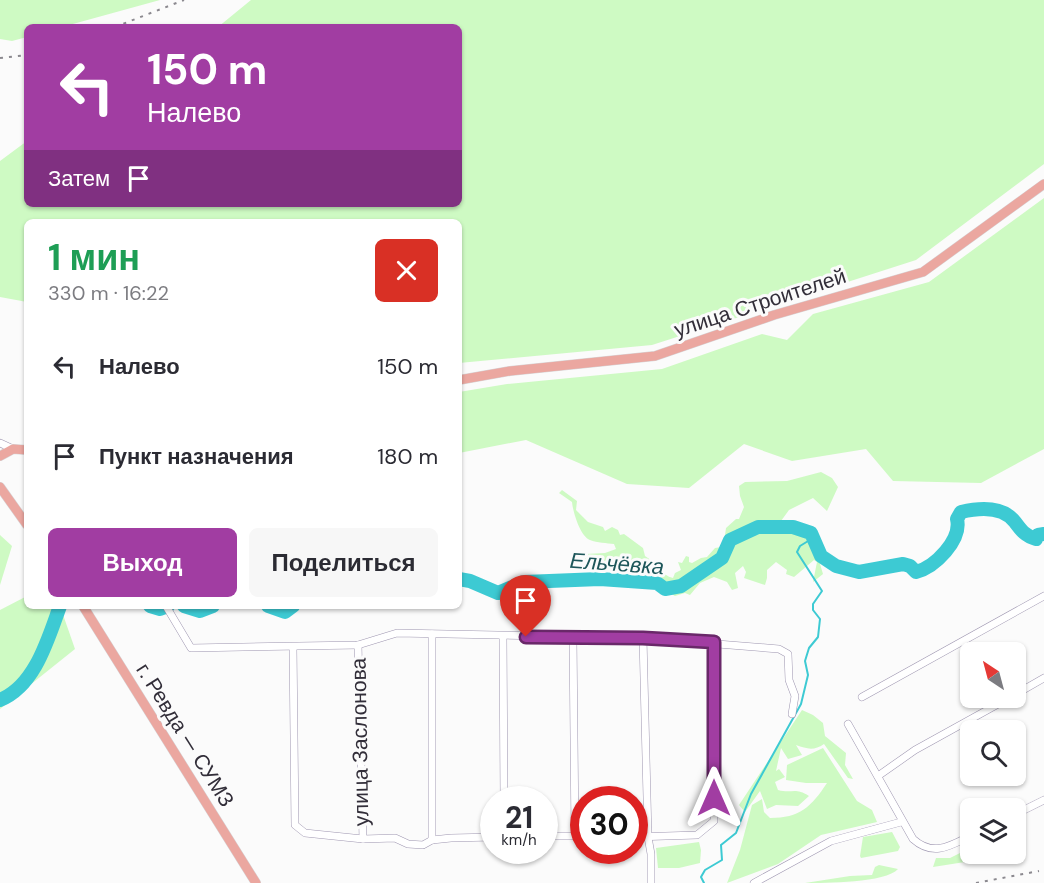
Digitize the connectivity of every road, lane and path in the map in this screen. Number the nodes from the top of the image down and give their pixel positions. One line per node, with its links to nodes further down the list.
1 (1044, 184): 2 (main road, улица Строителей)
2 (462, 379)
3 (0, 443): 4 (street)
4 (13, 449): 5 (main road); 6 (main road)
5 (24, 450)
6 (0, 456)
7 (0, 488): 8 (main road)
8 (24, 521)
9 (1044, 596): 21 (street)
10 (85, 609): 37 (main road, г. Ревда — СУМЗ)
11 (168, 609): 18 (street)
12 (432, 634): 13 (street); 17 (street); 35 (street)
13 (503, 636): 14 (street); 26 (street)
14 (573, 638): 15 (street); 27 (street)
15 (643, 638): 16 (street); 28 (street)
16 (714, 642): 23 (street); 32 (street)
17 (358, 645): 18 (street); 34 (street, улица Заслонова)
18 (293, 647): 34 (street)
19 (1044, 678): 20 (street)
20 (1026, 688)
21 (862, 698)
22 (991, 708): 25 (street)
23 (792, 714)
24 (848, 724): 25 (street)
25 (878, 776): 31 (street)
26 (504, 786)
27 (577, 786)
28 (647, 786)
29 (1044, 800): 30 (street)
30 (1026, 809)
31 (901, 822): 36 (street); 39 (street)
32 (648, 837): 38 (street)
33 (480, 838): 35 (street)
34 (363, 839): 35 (street)
35 (432, 840)
36 (960, 841)
37 (256, 883)
38 (651, 883)
39 (754, 883)

